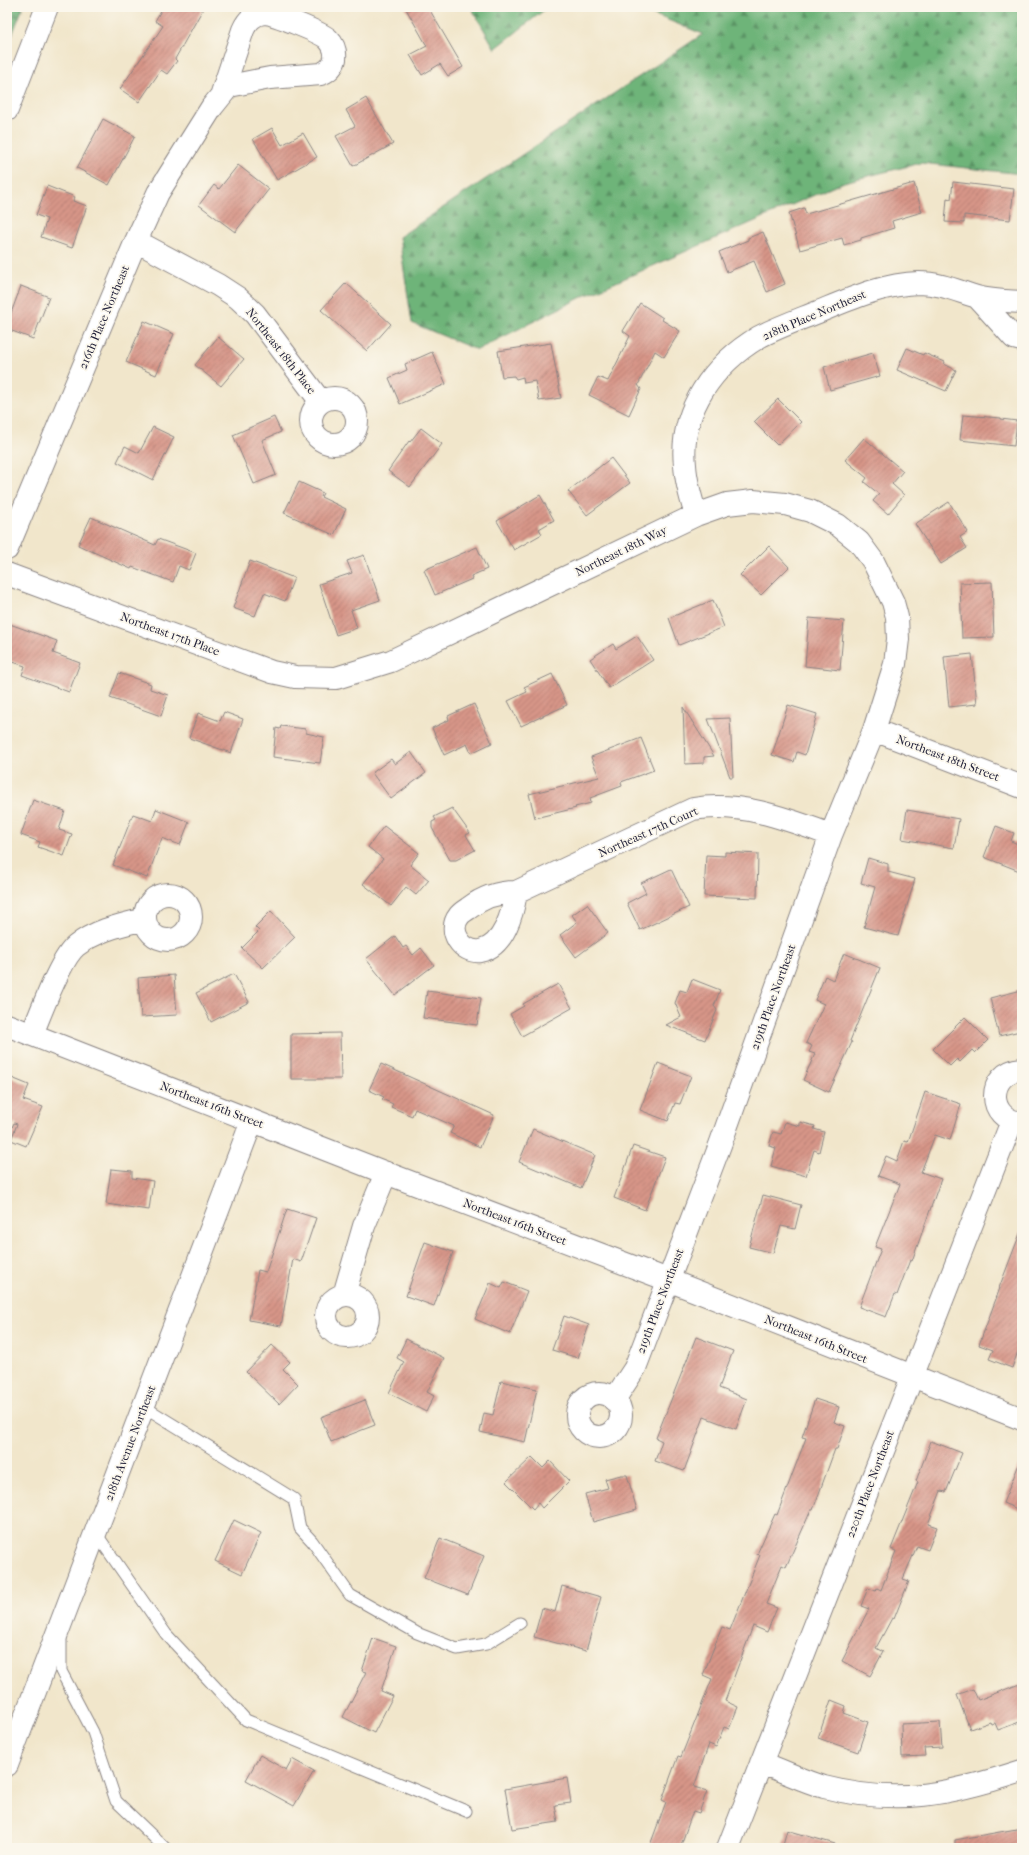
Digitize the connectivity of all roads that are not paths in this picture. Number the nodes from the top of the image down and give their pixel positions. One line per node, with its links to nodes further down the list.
1 (47, 7): 3 (street)
2 (221, 96): 2 (street, 216th Place Northeast); 4 (street, 216th Place Northeast)
3 (7, 110)
4 (136, 241): 8 (street, Northeast 18th Place); 10 (street, 216th Place Northeast)
5 (978, 298): 6 (street, 218th Place Northeast); 7 (street, 218th Place Northeast); 9 (street, 218th Place Northeast)
6 (1022, 302)
7 (1022, 340)
8 (320, 402)
9 (696, 515): 12 (street, Northeast 18th Way); 13 (street, Northeast 18th Way)
10 (7, 549)
11 (7, 574): 13 (street, Northeast 17th Place)
12 (887, 588): 14 (street, 219th Place Northeast)
13 (336, 678)
14 (874, 730): 15 (street, Northeast 18th Street); 16 (street, 219th Place Northeast)
15 (1022, 787)
16 (831, 835): 17 (street, Northeast 17th Court); 25 (street, 219th Place Northeast)
17 (516, 892)
18 (145, 920): 20 (street)
19 (7, 1025): 20 (street, Northeast 16th Street)
20 (32, 1034): 22 (street, Northeast 16th Street)
21 (1022, 1069): 23 (street, 220th Place Northeast)
22 (252, 1121): 24 (street, Northeast 16th Street); 29 (street, 218th Avenue Northeast)
23 (1017, 1122): 27 (street, 220th Place Northeast)
24 (386, 1173): 25 (street, Northeast 16th Street); 26 (street)
25 (668, 1280): 27 (street, Northeast 16th Street); 28 (street, 219th Place Northeast)
26 (344, 1295)
27 (912, 1377): 30 (street, Northeast 16th Street); 34 (street, 220th Place Northeast)
28 (614, 1400)
29 (143, 1406): 31 (street, 218th Avenue Northeast); 32 (lane)
30 (1022, 1420)
31 (96, 1532): 33 (street, 218th Avenue Northeast); 37 (lane)
32 (520, 1623)
33 (61, 1624): 35 (street, 218th Avenue Northeast); 38 (lane)
34 (761, 1763): 36 (street); 39 (street, 220th Place Northeast)
35 (7, 1765)
36 (1022, 1771)
37 (466, 1811)
38 (165, 1848)
39 (728, 1848)

